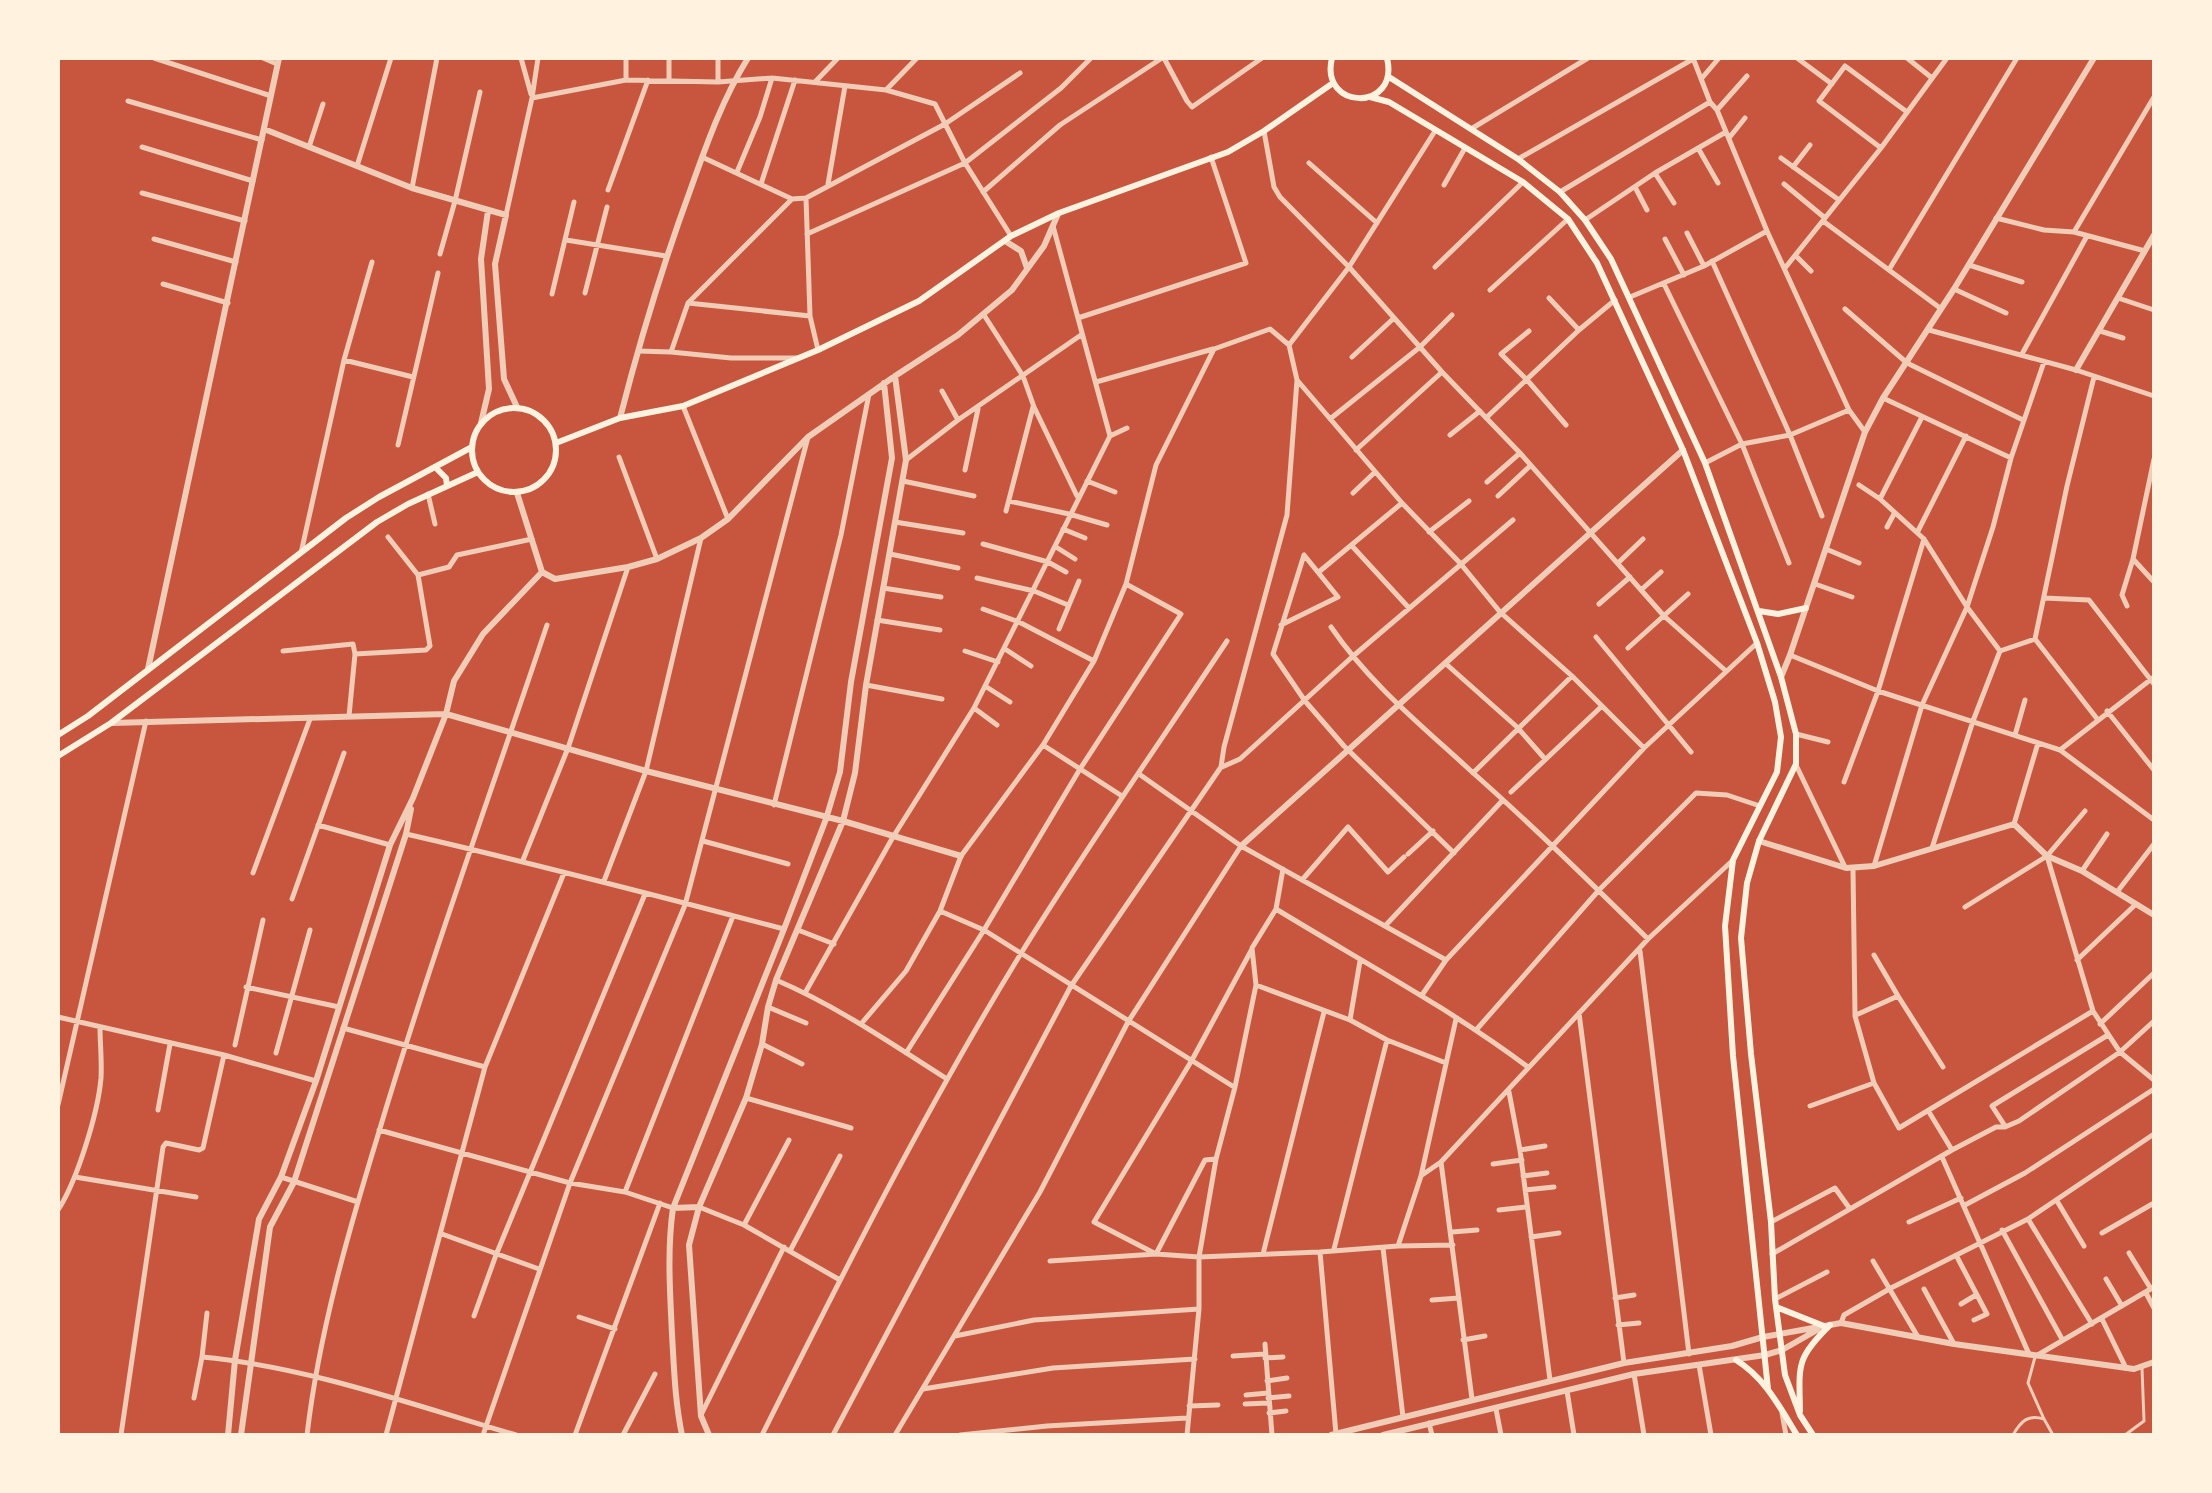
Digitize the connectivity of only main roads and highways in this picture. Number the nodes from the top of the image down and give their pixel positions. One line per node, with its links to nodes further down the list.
1 (1332, 58): 4 (main road)
2 (1388, 58): 3 (main road)
3 (1389, 77): 5 (main road); 12 (main road)
4 (1333, 83): 5 (main road); 6 (main road)
5 (1370, 97): 16 (main road)
6 (556, 443): 7 (main road); 9 (main road)
7 (472, 447): 8 (main road); 9 (main road)
8 (435, 467): 10 (main road); 13 (main road)
9 (478, 472): 10 (main road)
10 (447, 486): 14 (main road)
11 (1806, 608): 12 (main road)
12 (1759, 611): 15 (main road)
13 (58, 735)
14 (58, 756)
15 (1751, 1054): 16 (main road); 17 (main road)
16 (1733, 1056): 19 (main road)
17 (1776, 1303): 20 (main road); 20 (main road)
18 (1736, 1360): 19 (main road)
19 (1768, 1389): 21 (main road)
20 (1800, 1415): 22 (main road)
21 (1797, 1435)
22 (1813, 1435)

